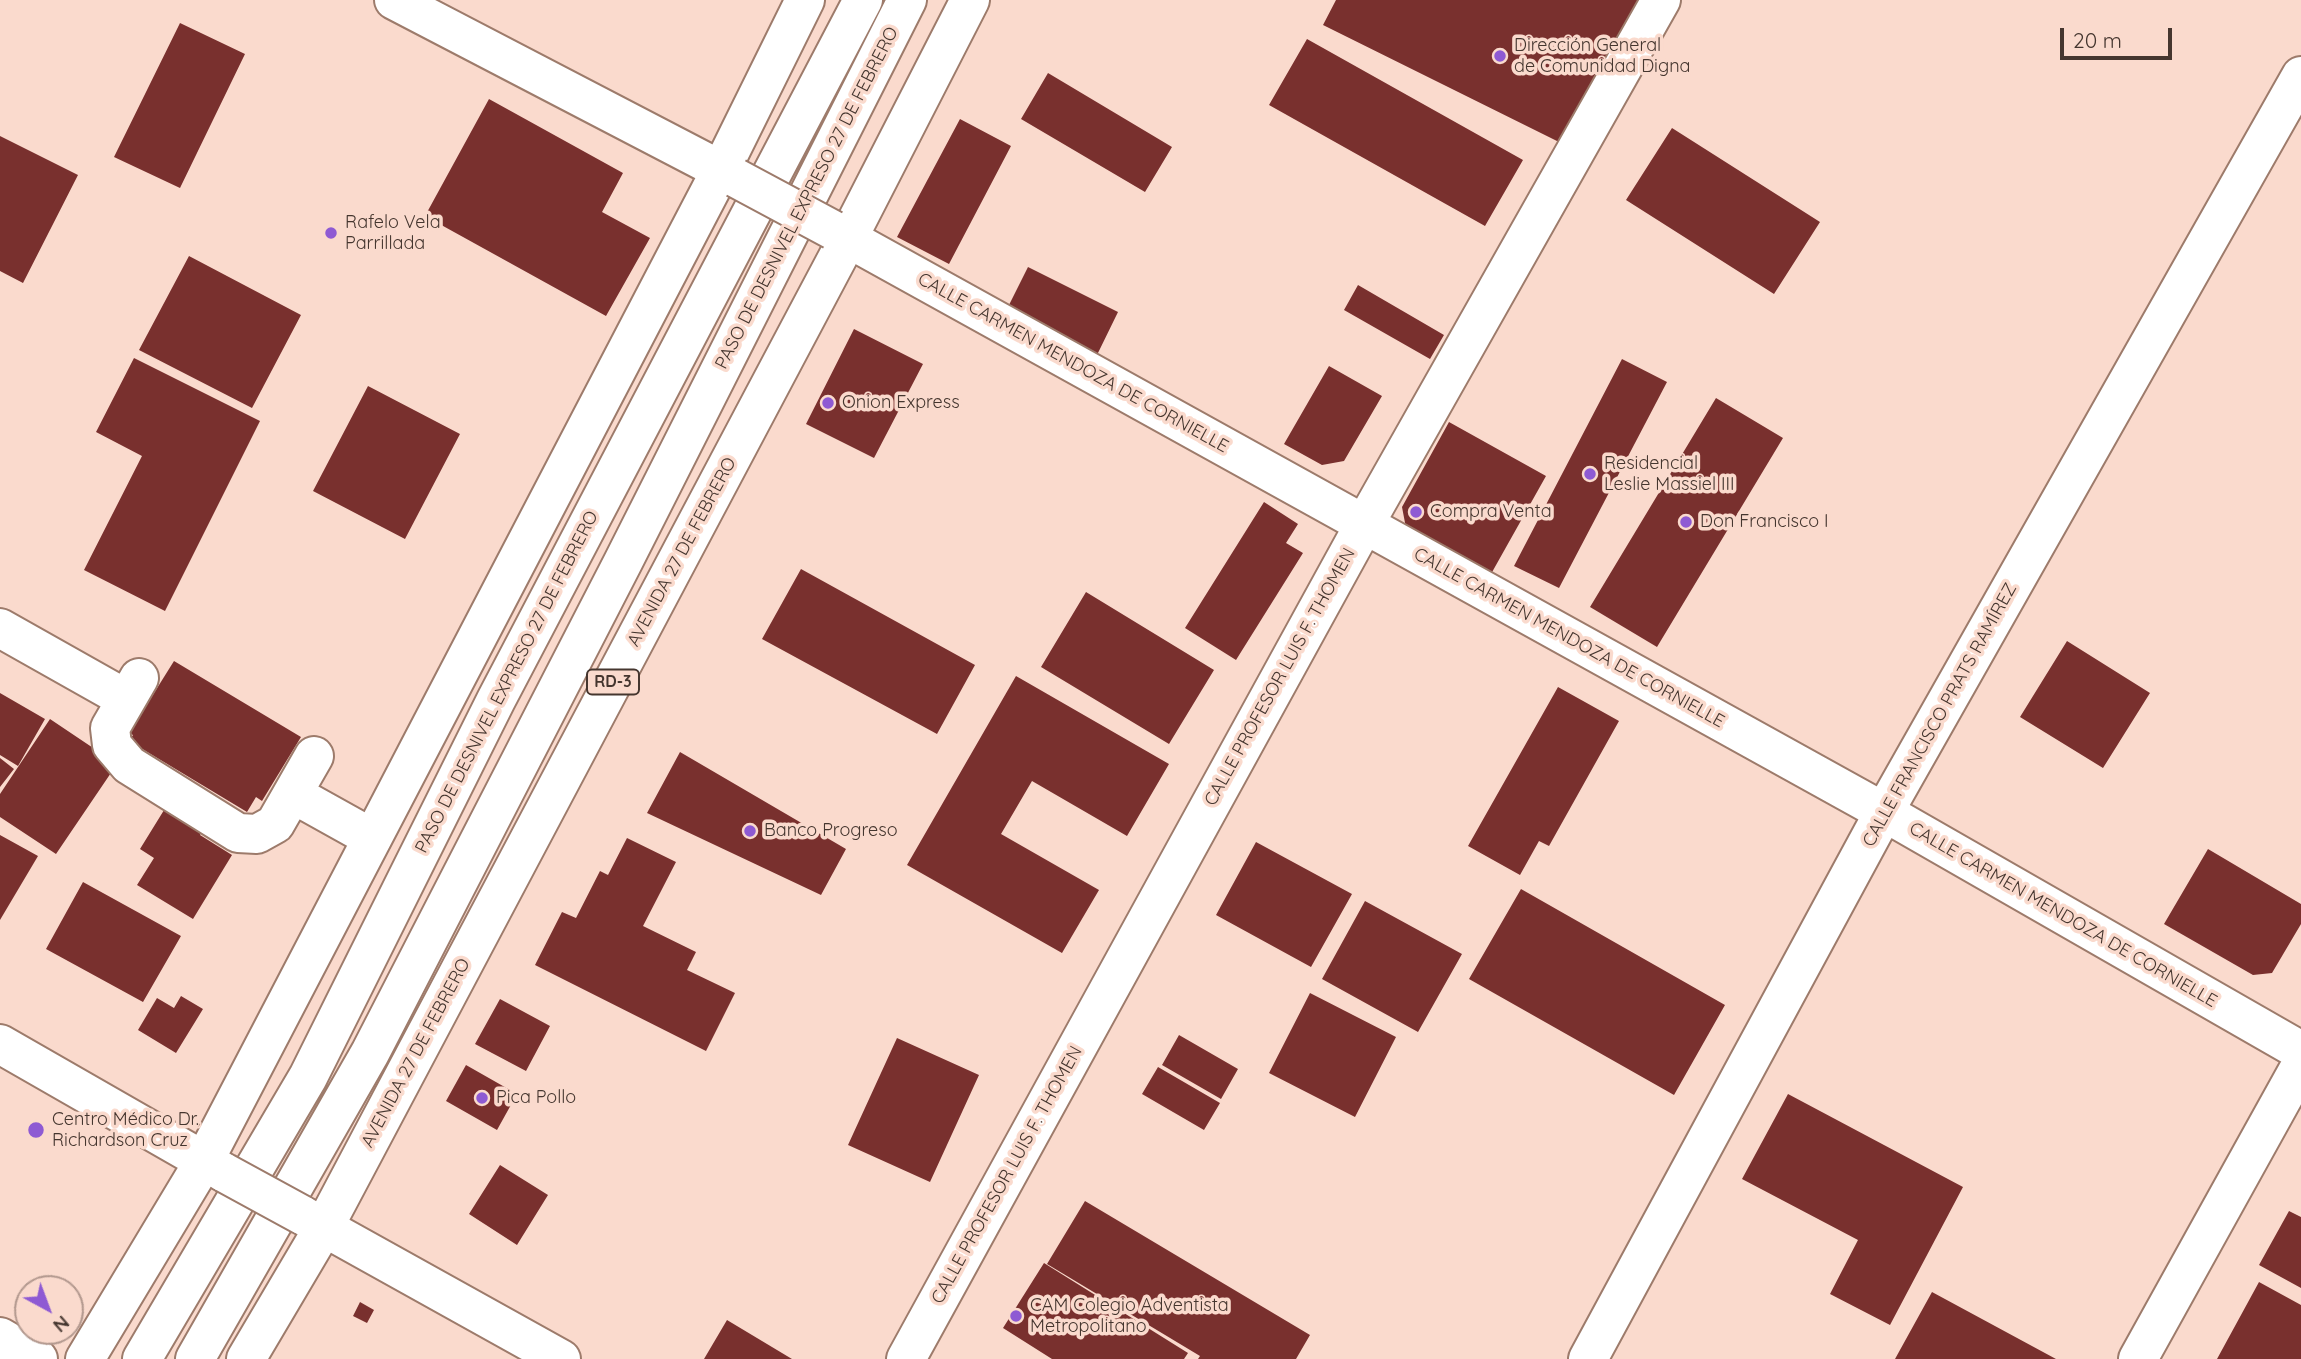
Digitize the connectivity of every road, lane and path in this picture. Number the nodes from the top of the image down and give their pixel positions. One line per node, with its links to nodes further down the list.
1 (394, 0): 8 (main road)
2 (805, 0): 8 (main road)
3 (863, 0): 24 (main road, PASO DE DESNIVEL EXPRESO 27 DE FEBRERO)
4 (907, 0): 25 (main road, PASO DE DESNIVEL EXPRESO 27 DE FEBRERO / RD-3)
5 (970, 0): 9 (main road, AVENIDA 27 DE FEBRERO / RD-3)
6 (1661, 0): 10 (main road, CALLE PROFESOR LUIS F. THOMEN)
7 (2301, 76): 14 (main road, CALLE FRANCISCO PRATS RAMÍREZ)
8 (728, 174): 9 (main road, CALLE CARMEN MENDOZA DE CORNIELLE, bridge); 15 (main road)
9 (841, 234): 10 (main road, CALLE CARMEN MENDOZA DE CORNIELLE); 20 (main road, AVENIDA 27 DE FEBRERO / RD-3)
10 (1364, 525): 14 (main road, CALLE CARMEN MENDOZA DE CORNIELLE); 28 (main road, CALLE PROFESOR LUIS F. THOMEN)
11 (0, 628): 13 (main road)
12 (314, 756): 13 (main road)
13 (293, 794): 15 (main road)
14 (1884, 812): 17 (main road, CALLE CARMEN MENDOZA DE CORNIELLE); 29 (main road, CALLE FRANCISCO PRATS RAMÍREZ)
15 (372, 838): 19 (main road)
16 (0, 1044): 19 (main road)
17 (2301, 1051)
18 (2301, 1065): 30 (main road)
19 (215, 1167): 20 (main road, bridge); 23 (main road)
20 (313, 1221): 26 (main road, AVENIDA 27 DE FEBRERO / RD-3); 27 (main road)
21 (0, 1338): 22 (main road)
22 (38, 1359)
23 (85, 1359)
24 (142, 1359)
25 (195, 1359)
26 (246, 1359)
27 (561, 1359)
28 (906, 1359)
29 (1588, 1359)
30 (2138, 1359)

